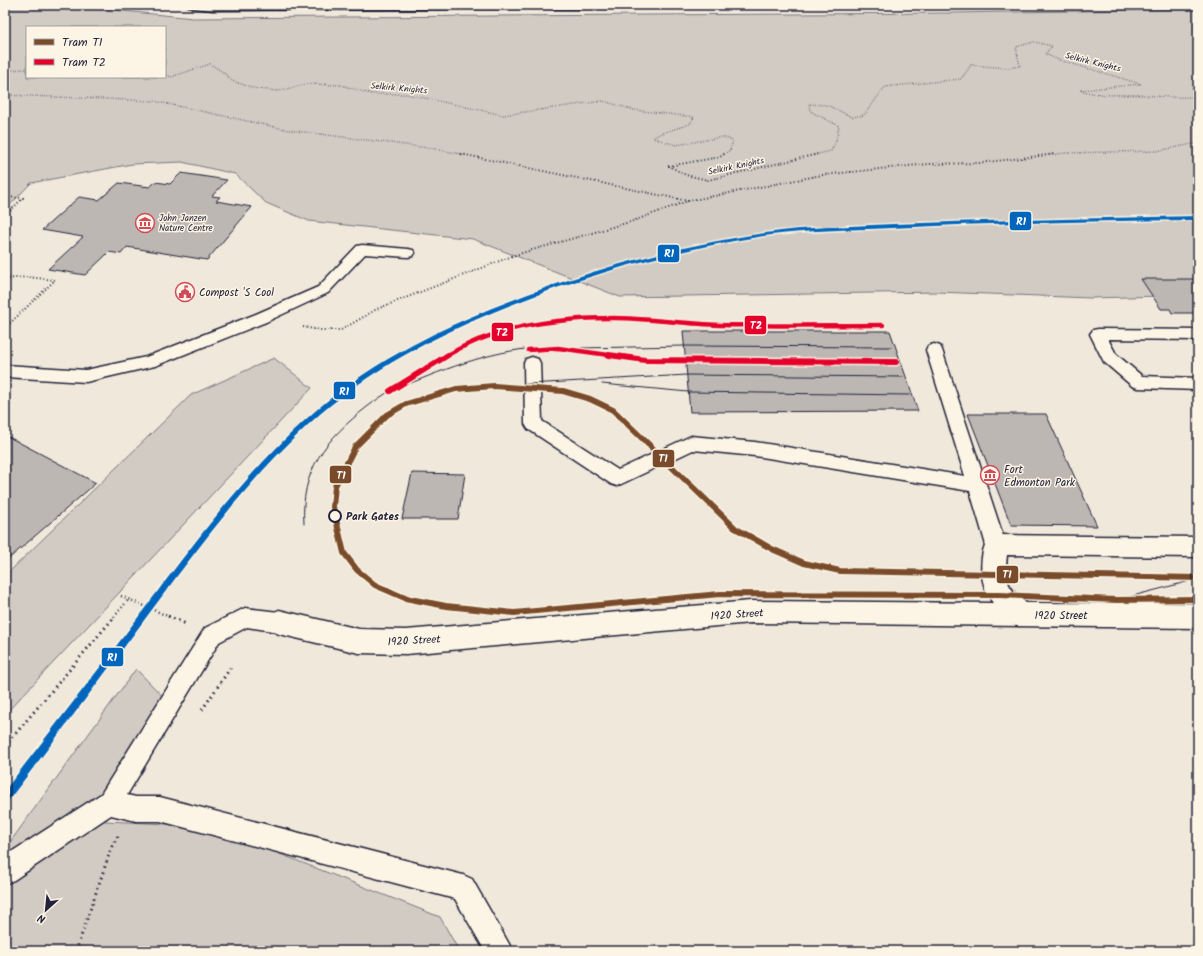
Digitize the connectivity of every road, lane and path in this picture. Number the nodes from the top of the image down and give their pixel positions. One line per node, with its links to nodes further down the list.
1 (193, 5): 2 (street)
2 (634, 5)
3 (26, 69): 4 (path)
4 (5, 70)
5 (166, 74): 7 (path, Selkirk Knights)
6 (5, 95): 10 (path)
7 (1198, 96)
8 (1198, 143): 10 (path)
9 (5, 197): 11 (path)
10 (688, 201): 14 (path)
11 (5, 216)
12 (408, 253): 14 (lane)
13 (5, 279): 15 (path)
14 (261, 318): 19 (lane)
15 (5, 328)
16 (1198, 335): 20 (lane)
17 (934, 350): 21 (lane)
18 (532, 363): 21 (lane)
19 (5, 371)
20 (1198, 384)
21 (977, 485): 22 (lane)
22 (996, 545): 23 (street); 26 (street)
23 (1198, 547)
24 (121, 596): 25 (path)
25 (129, 599): 29 (path); 30 (path)
26 (1022, 614): 27 (street, 1920 Street); 28 (street, 1920 Street)
27 (1198, 616)
28 (279, 622): 29 (lane)
29 (212, 635): 31 (lane)
30 (5, 746)
31 (109, 802): 32 (lane); 33 (lane)
32 (5, 871)
33 (500, 951)

